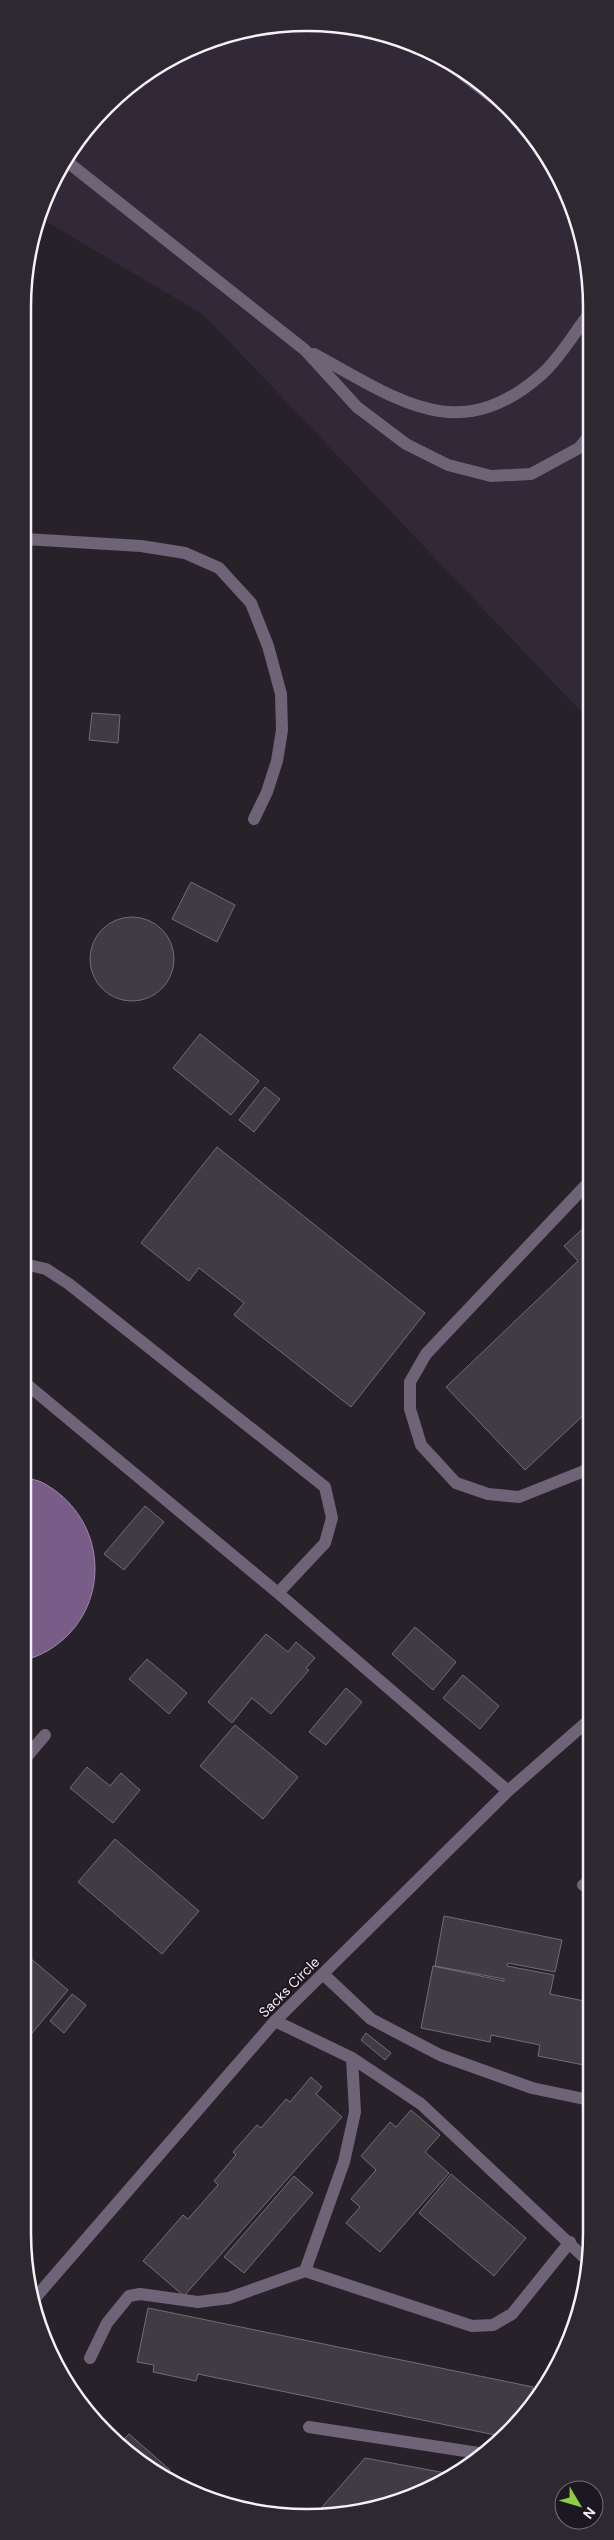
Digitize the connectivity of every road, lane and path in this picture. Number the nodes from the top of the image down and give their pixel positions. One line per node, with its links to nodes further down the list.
1 (71, 165): 3 (lane)
2 (583, 322): 3 (lane)
3 (305, 350): 4 (lane)
4 (583, 443)
5 (31, 539): 6 (lane)
6 (254, 819)
7 (583, 1188): 10 (lane)
8 (31, 1266): 11 (lane)
9 (31, 1388): 11 (lane)
10 (583, 1471)
11 (278, 1593): 15 (lane)
12 (583, 1725): 15 (lane, Sacks Circle)
13 (45, 1735): 14 (lane)
14 (31, 1752)
15 (508, 1791): 16 (lane, Sacks Circle)
16 (323, 1974): 17 (lane, Sacks Circle); 19 (lane)
17 (275, 2021): 18 (lane); 23 (lane, Sacks Circle)
18 (352, 2058): 20 (lane); 22 (lane)
19 (583, 2099)
20 (570, 2242): 21 (lane); 22 (lane)
21 (582, 2254)
22 (305, 2270): 24 (lane)
23 (39, 2294)
24 (90, 2358)
25 (309, 2427): 26 (lane)
26 (474, 2452)

